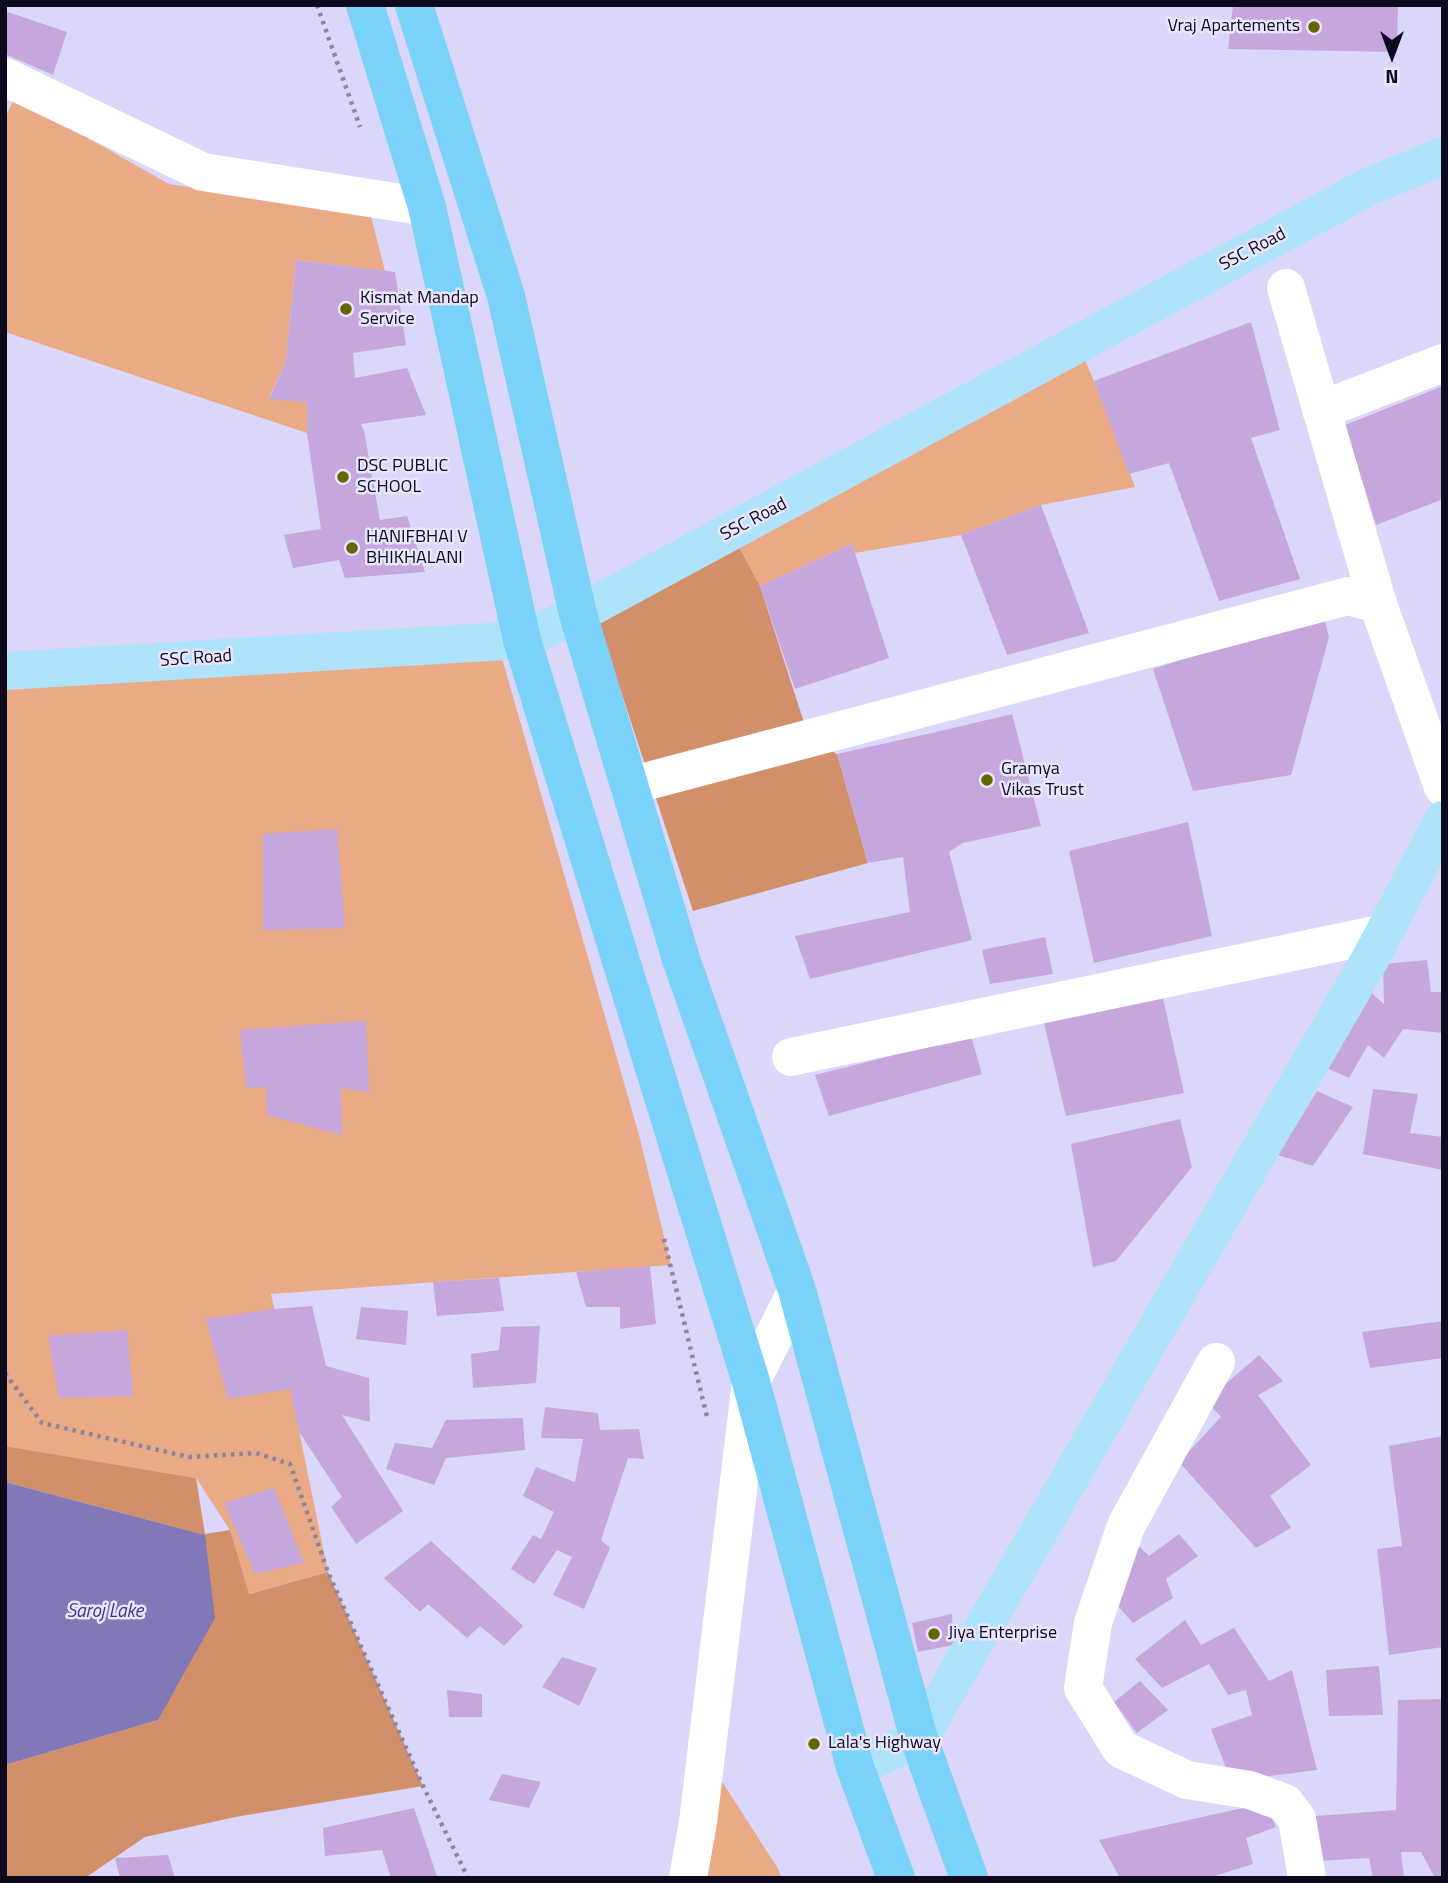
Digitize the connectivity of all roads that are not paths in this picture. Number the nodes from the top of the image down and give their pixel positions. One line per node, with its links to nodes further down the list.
1 (365, 5): 5 (highway)
2 (414, 5): 10 (highway)
3 (5, 78): 5 (street)
4 (1443, 156): 10 (main road, SSC Road)
5 (427, 207): 11 (highway)
6 (1286, 288): 8 (street)
7 (1443, 363): 8 (street)
8 (1321, 410): 9 (street)
9 (1378, 604): 13 (street); 14 (street)
10 (578, 614): 11 (main road, SSC Road); 13 (highway)
11 (522, 640): 12 (main road, SSC Road); 20 (highway)
12 (5, 671)
13 (629, 786): 18 (highway)
14 (1443, 787)
15 (1438, 841): 16 (main road)
16 (1384, 933): 17 (street); 21 (main road)
17 (791, 1056)
18 (797, 1290): 20 (street); 21 (highway)
19 (1216, 1362): 26 (street)
20 (751, 1382): 22 (highway); 23 (street)
21 (919, 1739): 22 (main road); 25 (highway)
22 (855, 1767): 24 (highway)
23 (688, 1878)
24 (896, 1878)
25 (969, 1878)
26 (1307, 1878)

